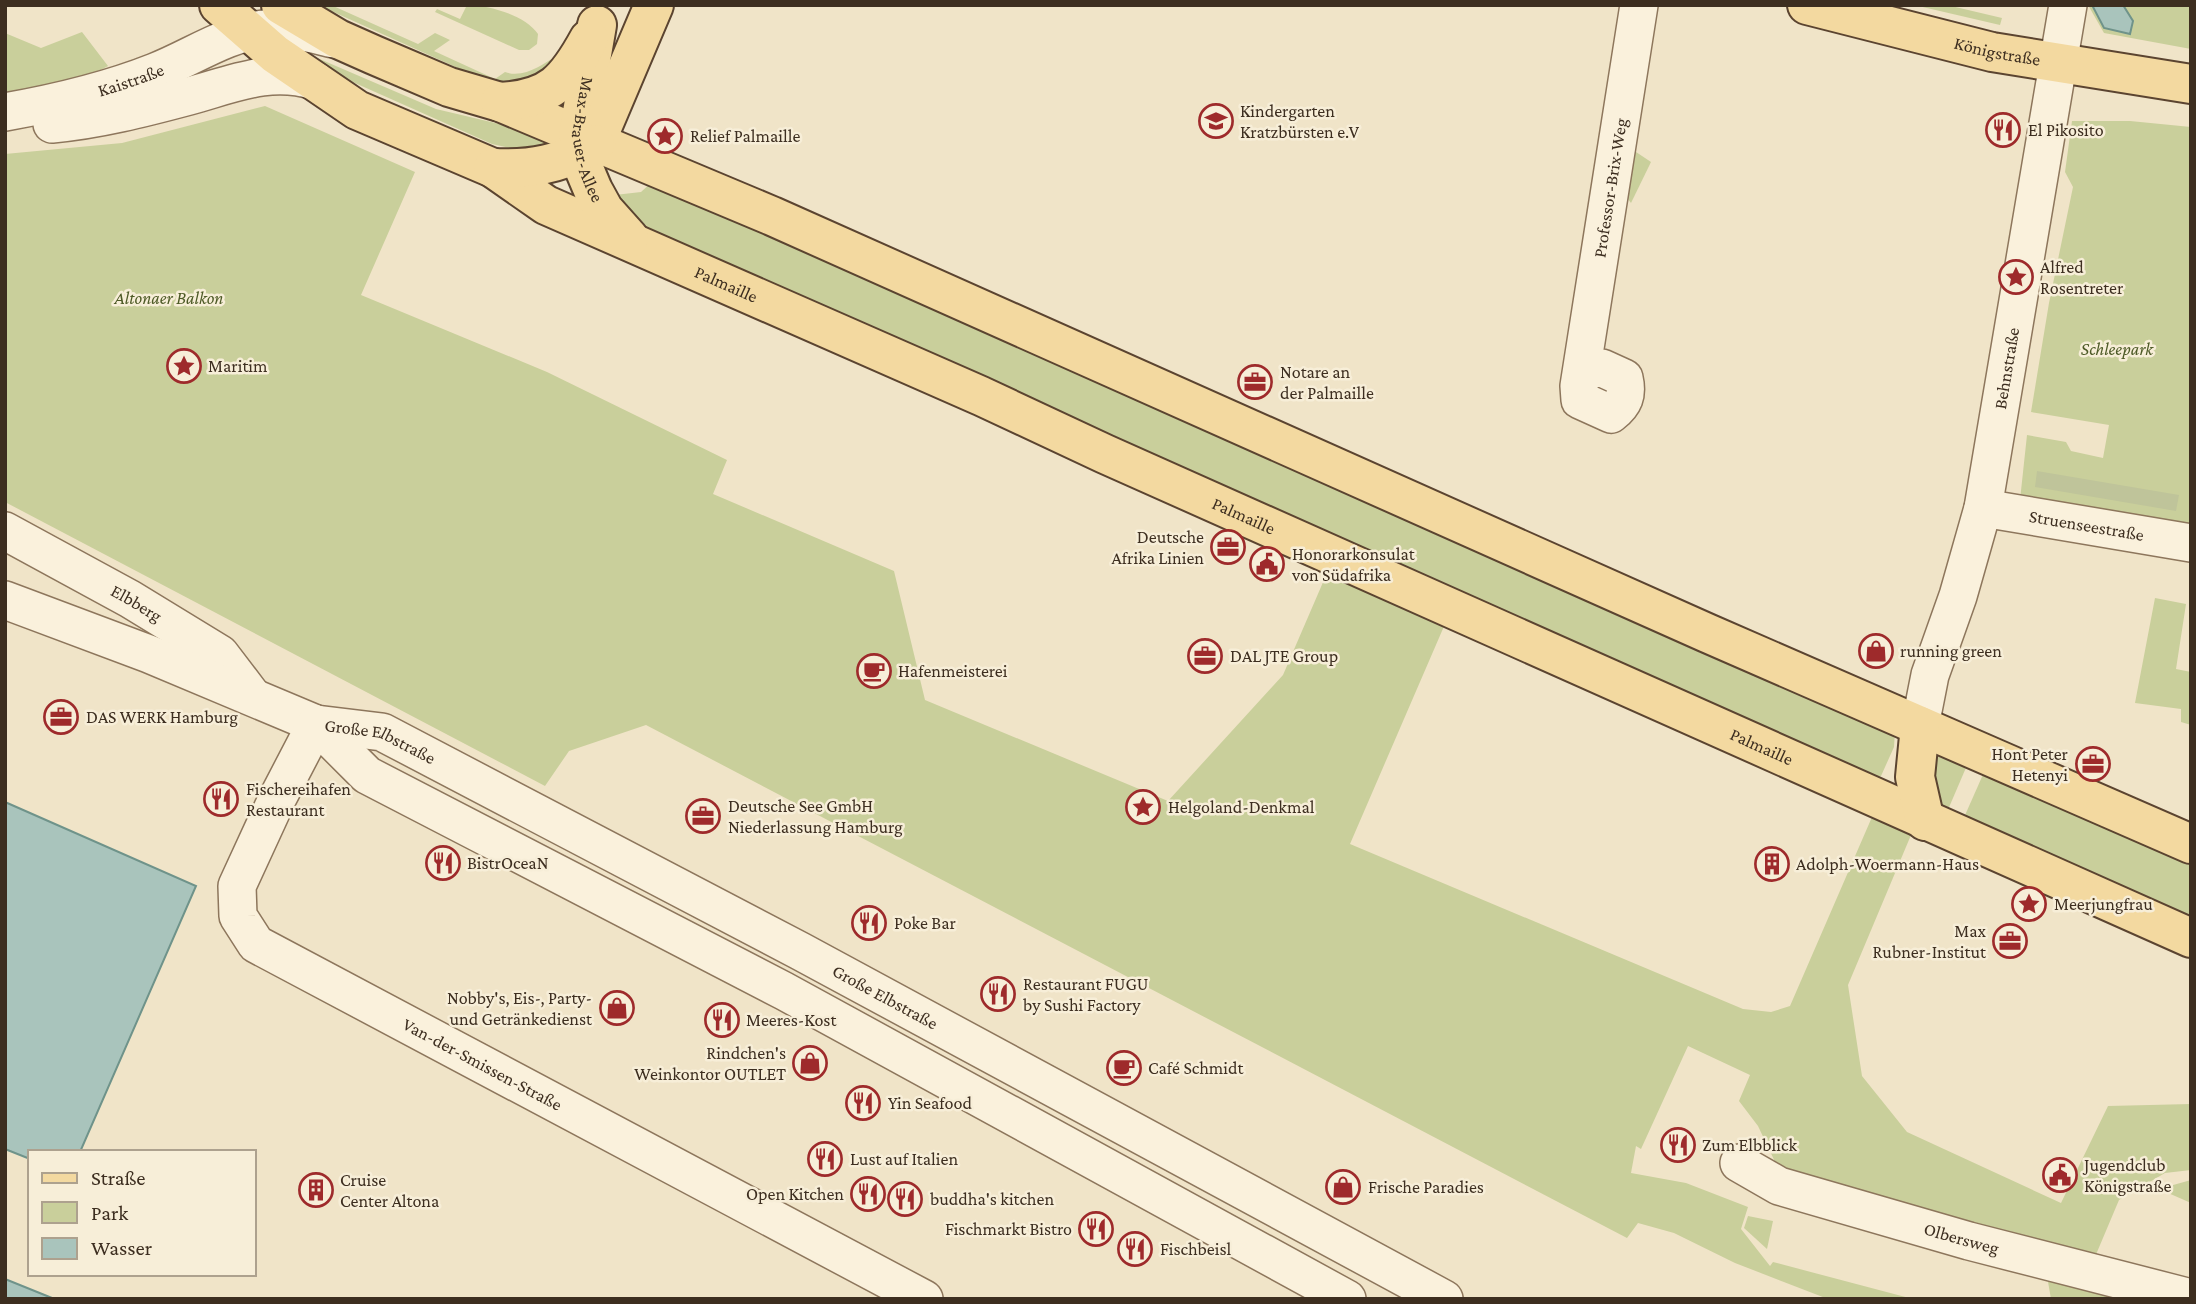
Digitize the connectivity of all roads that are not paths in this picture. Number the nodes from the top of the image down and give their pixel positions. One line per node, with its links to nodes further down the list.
1 (219, 5): 7 (main road, Palmaille)
2 (654, 5): 13 (main road, Max-Brauer-Allee)
3 (1639, 5): 16 (street, Professor-Brix-Weg)
4 (1807, 5): 8 (main road, Königstraße)
5 (2068, 5): 8 (street, Behnstraße)
6 (601, 15): 10 (main road, Max-Brauer-Allee); 13 (main road, Max-Brauer-Allee)
7 (268, 34): 10 (main road, Palmaille); 11 (street, Kaistraße); 12 (street, Kaistraße); 14 (main road, Palmaille)
8 (2058, 63): 9 (main road, Königstraße); 17 (street, Behnstraße)
9 (2191, 84)
10 (500, 102): 13 (main road, Palmaille)
11 (5, 112)
12 (5, 126)
13 (585, 144): 14 (main road, Palmaille); 15 (main road, Max-Brauer-Allee); 23 (main road, Palmaille)
14 (493, 169): 15 (main road, Palmaille)
15 (632, 242): 24 (main road, Palmaille)
16 (1582, 370)
17 (1983, 508): 19 (street, Struenseestraße); 23 (street, Behnstraße)
18 (5, 531): 21 (street, Elbberg)
19 (2191, 543)
20 (5, 600): 21 (street, Große Elbstraße)
21 (253, 697): 22 (street, Große Elbstraße)
22 (316, 724): 29 (street, Van-der-Smissen-Straße); 30 (street, Große Elbstraße); 31 (street, Große Elbstraße)
23 (1920, 726): 24 (main road); 25 (main road, Palmaille)
24 (1925, 821): 26 (main road, Palmaille)
25 (2191, 844)
26 (2191, 938)
27 (1739, 1164): 28 (street, Olbersweg)
28 (2191, 1298)
29 (924, 1299)
30 (1347, 1299)
31 (1444, 1299)

